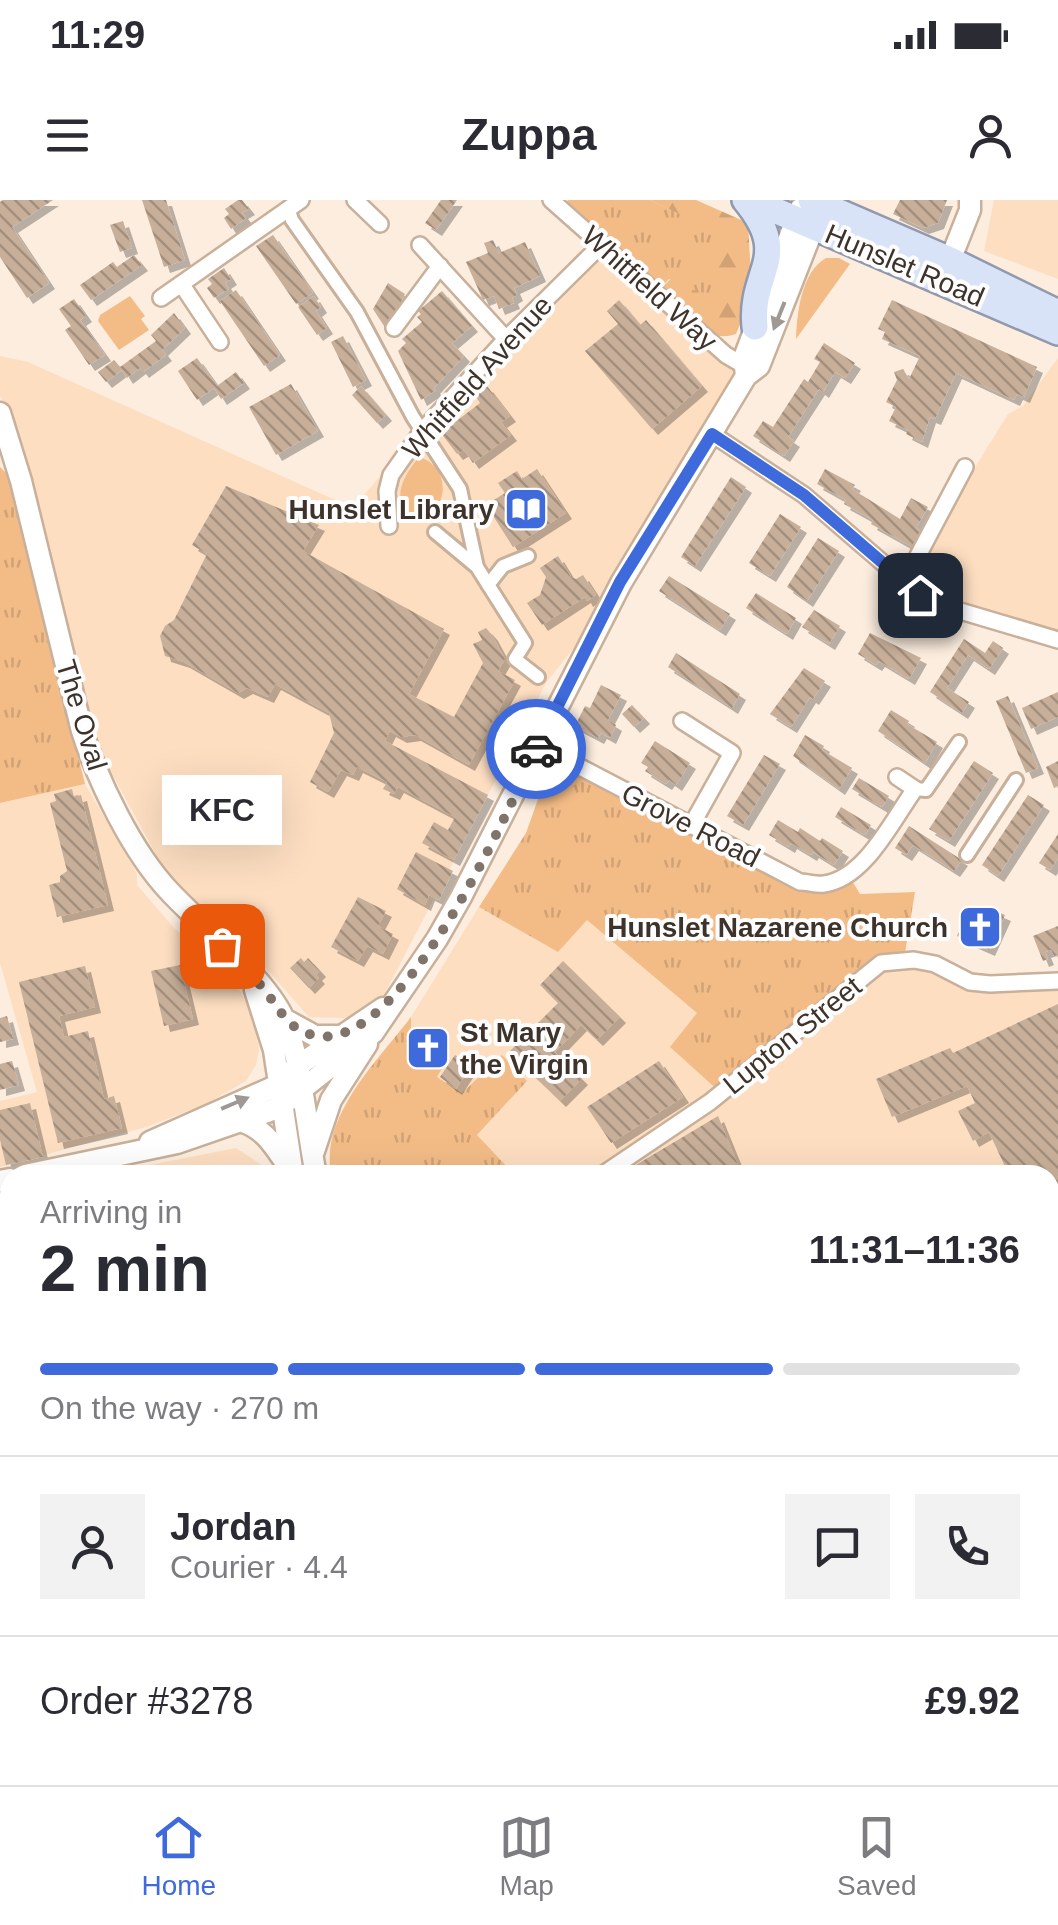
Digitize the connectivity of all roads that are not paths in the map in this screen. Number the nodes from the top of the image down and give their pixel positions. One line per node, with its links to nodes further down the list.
1 (355, 200): 7 (street)
2 (551, 200): 8 (street, Whitfield Way)
3 (748, 200): 6 (main road, Hunslet Road); 15 (main road)
4 (970, 200): 11 (street)
5 (291, 203): 12 (street); 22 (street)
6 (809, 210): 11 (main road, Hunslet Road); 15 (street); 20 (street, one-way to 20)
7 (380, 224)
8 (602, 244): 18 (street, Whitfield Avenue); 20 (street, Whitfield Way)
9 (420, 245): 10 (street)
10 (440, 266): 16 (street); 18 (street)
11 (946, 271): 14 (main road, Hunslet Road); 17 (main road, Hunslet Road)
12 (182, 284): 13 (street); 19 (street)
13 (162, 298)
14 (1058, 313)
15 (756, 327): 20 (street)
16 (394, 328)
17 (1058, 332)
18 (506, 339): 22 (street, Whitfield Avenue)
19 (220, 342)
20 (748, 371): 23 (street)
21 (0, 413): 41 (street, The Oval)
22 (422, 431): 25 (street, Whitfield Avenue); 28 (street)
23 (712, 434): 29 (street); 35 (street)
24 (964, 467): 29 (street)
25 (389, 526)
26 (435, 532): 28 (street)
27 (528, 556): 30 (street)
28 (477, 567): 30 (street)
29 (904, 582): 31 (street)
30 (488, 585): 32 (street)
31 (1058, 640)
32 (538, 677)
33 (682, 721): 39 (street)
34 (960, 742): 38 (street)
35 (538, 745): 39 (street, Grove Road); 43 (street)
36 (897, 777): 38 (street)
37 (1016, 780): 40 (street)
38 (915, 788): 39 (street, Grove Road)
39 (691, 826)
40 (967, 856)
41 (249, 974): 44 (street, The Oval); 48 (street, The Oval)
42 (1058, 981): 58 (street, Lupton Street)
43 (402, 989): 45 (street); 46 (street)
44 (284, 1019): 46 (street); 47 (street, The Oval)
45 (373, 1034): 49 (street); 56 (street)
46 (340, 1036): 47 (street)
47 (296, 1067): 48 (street); 49 (street, The Oval)
48 (278, 1084): 50 (street, The Oval); 52 (street, one-way to 48)
49 (301, 1091): 50 (street); 57 (street, The Oval)
50 (281, 1106): 51 (street); 55 (street, The Oval)
51 (243, 1122): 52 (street); 54 (street)
52 (128, 1151): 53 (street)
53 (68, 1165)
54 (287, 1165)
55 (291, 1165)
56 (314, 1165)
57 (314, 1165)
58 (617, 1165)

